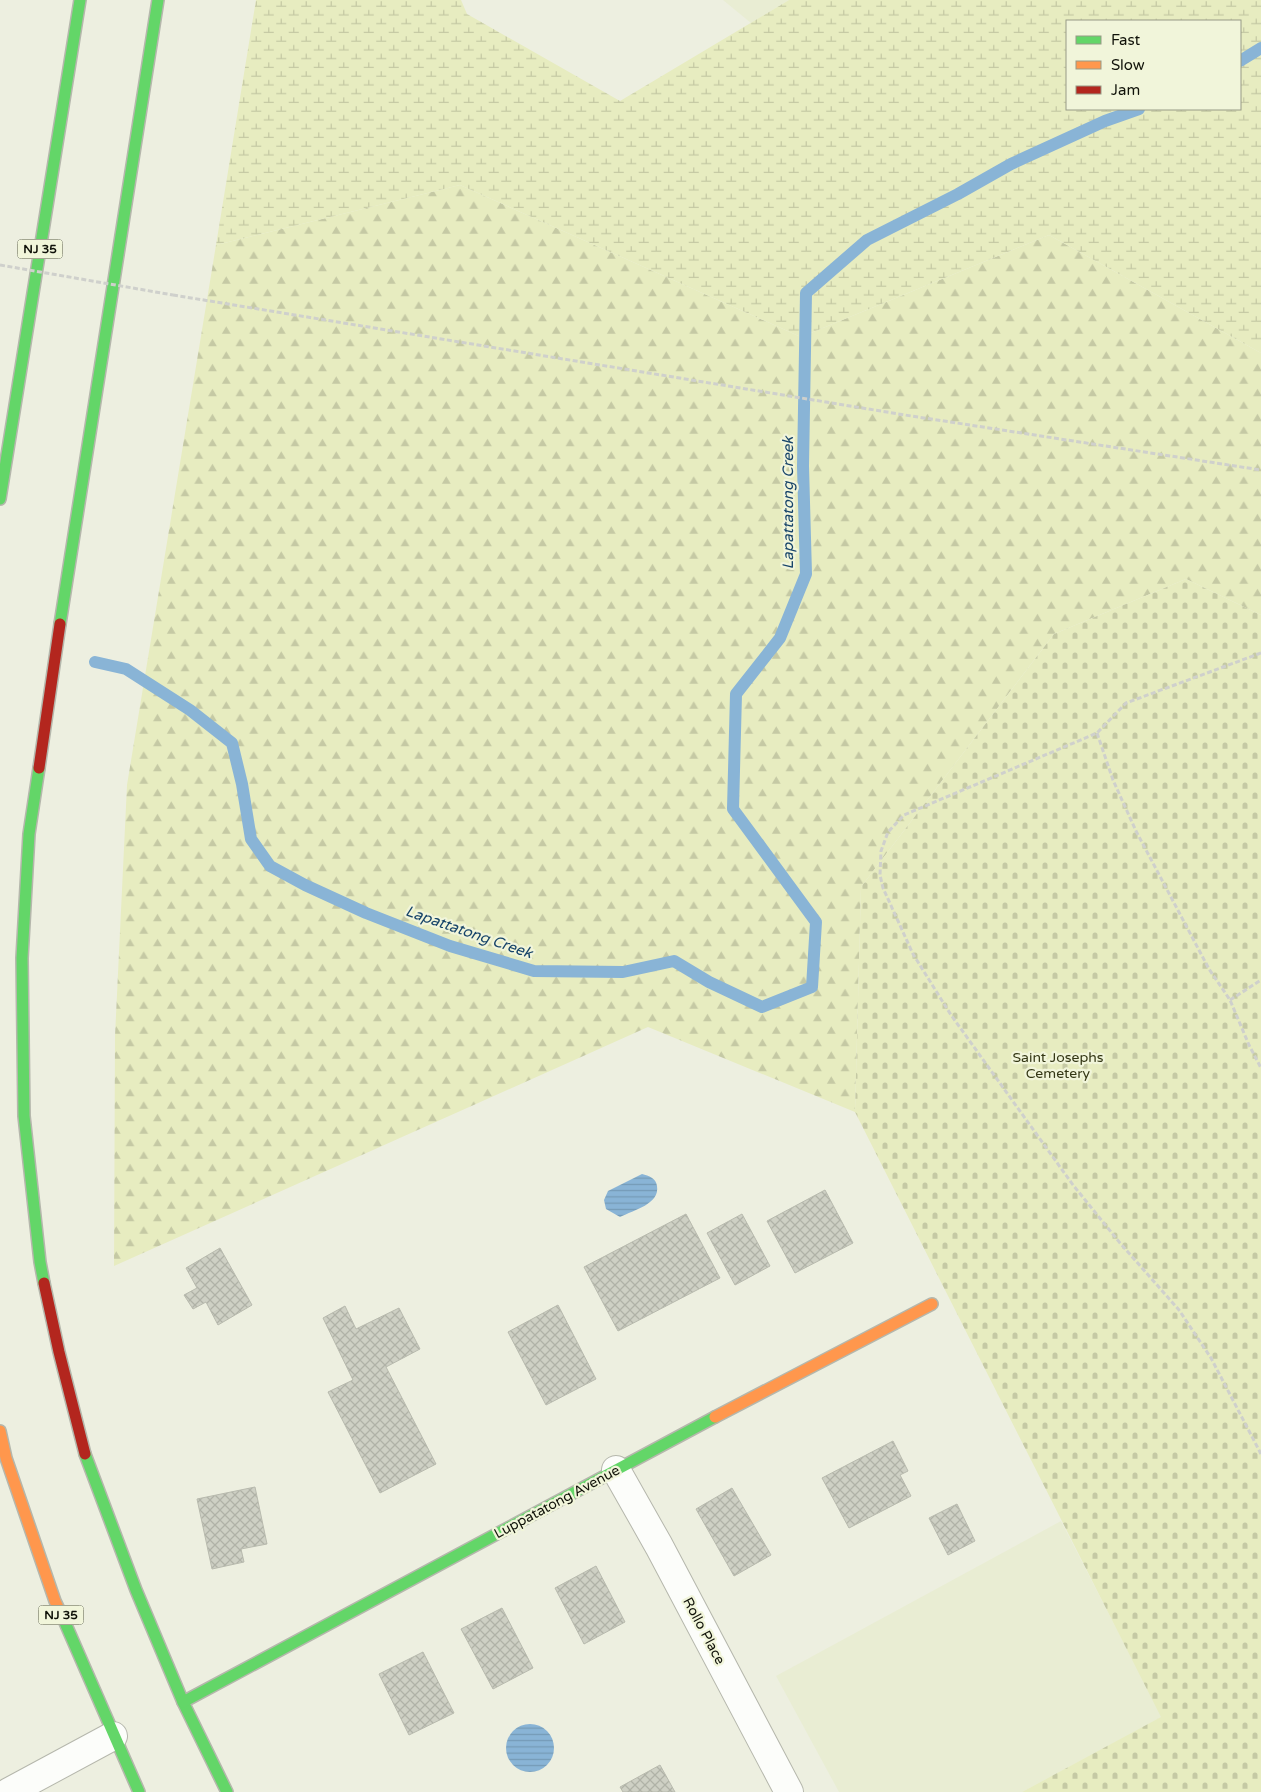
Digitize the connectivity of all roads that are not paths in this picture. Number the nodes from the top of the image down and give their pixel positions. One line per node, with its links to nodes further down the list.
1 (80, 0): 3 (main road, NJ 35)
2 (158, 0): 7 (main road)
3 (0, 499)
4 (932, 1304): 6 (main road, Luppatatong Avenue)
5 (0, 1431): 8 (main road, NJ 35)
6 (616, 1470): 7 (main road, Luppatatong Avenue); 12 (street, Rollo Place)
7 (183, 1702): 11 (main road)
8 (113, 1736): 9 (street); 10 (main road, NJ 35)
9 (8, 1792)
10 (139, 1792)
11 (226, 1792)
12 (789, 1792)

